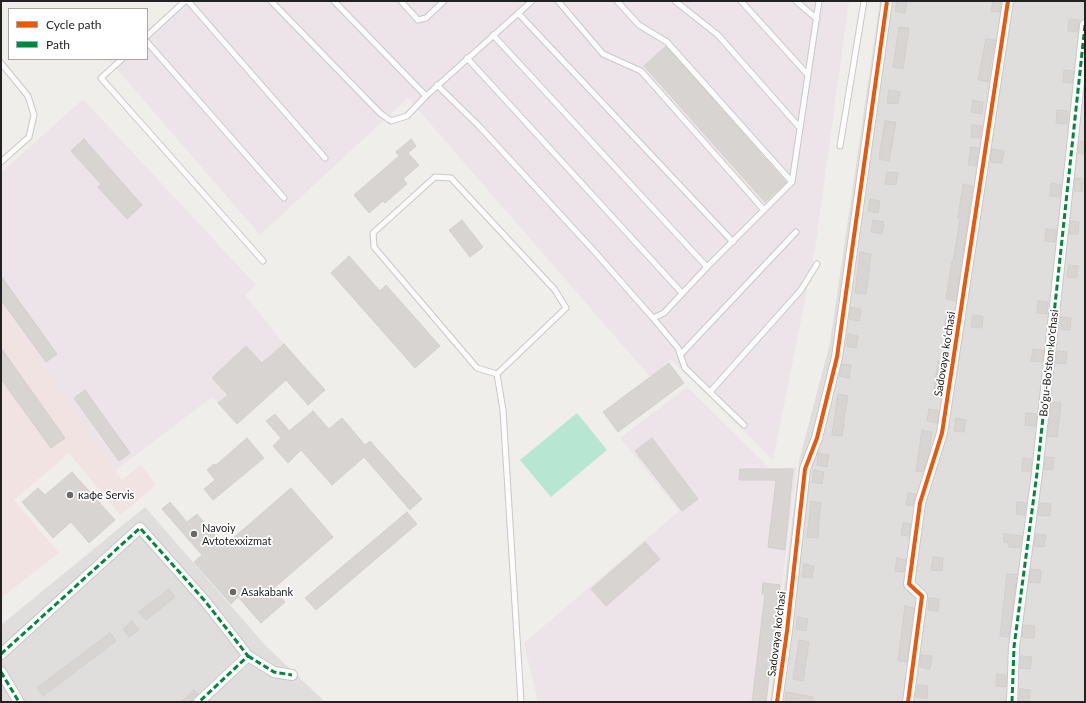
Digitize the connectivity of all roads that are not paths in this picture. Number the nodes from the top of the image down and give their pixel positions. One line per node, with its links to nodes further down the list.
1 (185, 1): 20 (lane)
2 (188, 1): 31 (lane)
3 (271, 1): 28 (lane)
4 (334, 1): 28 (lane)
5 (401, 1): 6 (lane)
6 (444, 1)
7 (532, 1): 17 (lane)
8 (558, 1): 35 (lane)
9 (617, 1): 33 (lane)
10 (676, 1): 29 (lane)
11 (741, 1): 26 (lane)
12 (796, 1): 18 (lane)
13 (819, 1): 18 (lane)
14 (864, 1): 30 (lane)
15 (887, 1): 54 (street, Sadovaya ko'chasi)
16 (1008, 1): 55 (street, Sadovaya ko'chasi)
17 (518, 13): 21 (lane); 37 (lane)
18 (817, 19): 26 (lane)
19 (1085, 24): 56 (street, Bo'gu-Bo'ston ko'chasi)
20 (148, 35)
21 (493, 35): 23 (lane); 40 (lane)
22 (148, 43): 34 (lane)
23 (467, 58): 27 (lane); 41 (lane)
24 (121, 60): 38 (lane)
25 (1, 63): 32 (lane)
26 (808, 75): 29 (lane)
27 (437, 85): 28 (lane); 42 (lane)
28 (426, 96)
29 (800, 128): 33 (lane)
30 (840, 146)
31 (325, 158)
32 (1, 162)
33 (792, 182): 35 (lane)
34 (284, 198)
35 (764, 210): 37 (lane)
36 (796, 232): 43 (lane)
37 (733, 242): 40 (lane)
38 (262, 261)
39 (817, 264): 45 (lane)
40 (706, 267): 41 (lane)
41 (682, 293): 42 (lane)
42 (653, 318): 43 (lane)
43 (680, 354): 45 (lane)
44 (497, 374): 44 (lane); 53 (lane)
45 (710, 392): 46 (lane)
46 (744, 425)
47 (1, 654): 48 (street)
48 (248, 656): 50 (street); 52 (street)
49 (1, 672): 51 (street)
50 (292, 675)
51 (19, 702)
52 (200, 702)
53 (520, 702)
54 (777, 702)
55 (908, 702)
56 (1012, 702)

